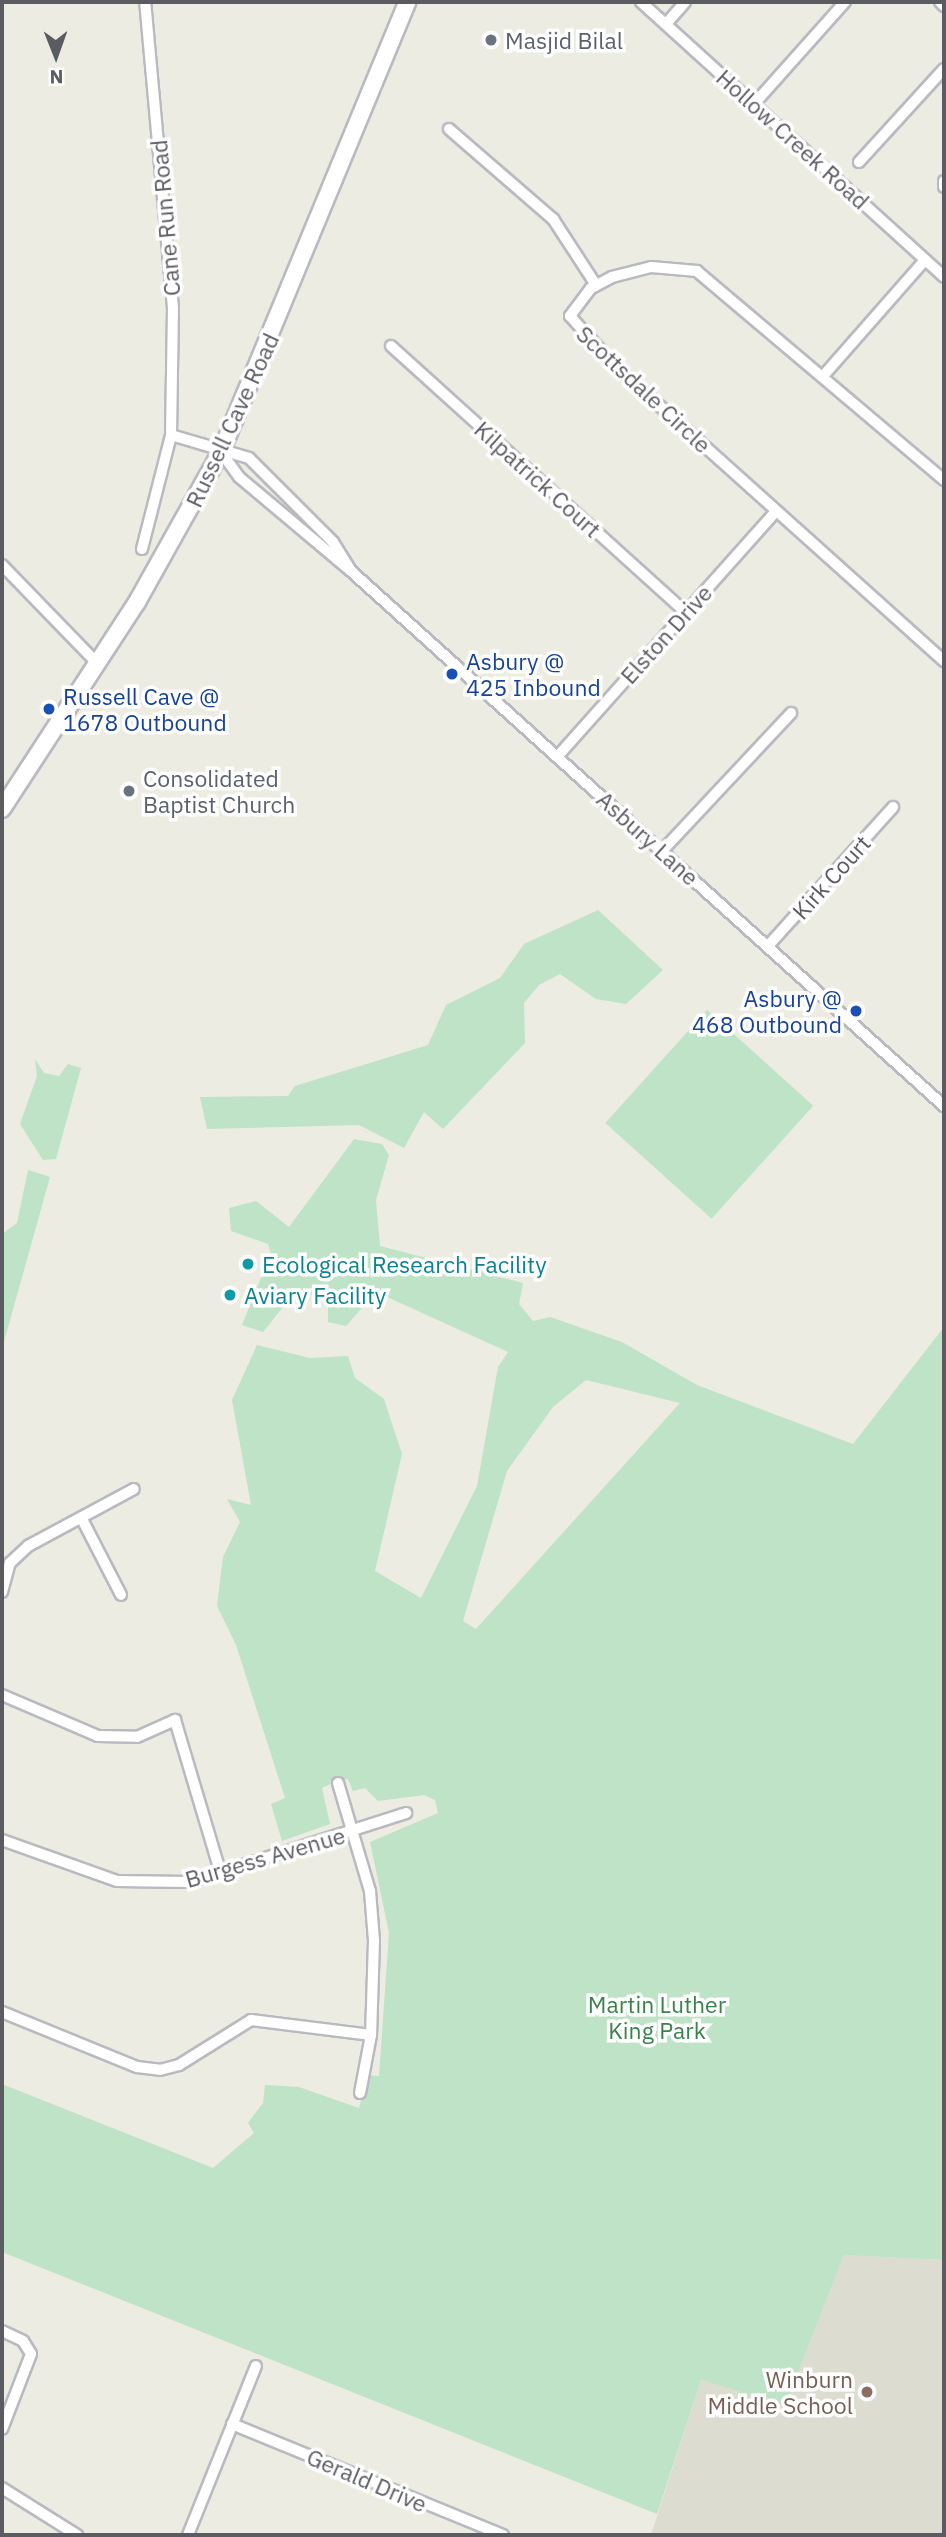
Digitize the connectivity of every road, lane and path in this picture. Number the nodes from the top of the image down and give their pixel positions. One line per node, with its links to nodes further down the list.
1 (145, 2): 20 (street, Cane Run Road)
2 (407, 2): 21 (main road, Russell Cave Road)
3 (641, 2): 8 (street, Hollow Creek Road)
4 (685, 2): 8 (street)
5 (845, 2): 10 (street)
6 (940, 2): 7 (street)
7 (944, 6)
8 (666, 24): 10 (street, Hollow Creek Road)
9 (944, 69): 12 (street)
10 (754, 104): 15 (street, Hollow Creek Road)
11 (449, 129): 17 (street)
12 (859, 162)
13 (944, 181): 14 (street)
14 (944, 187)
15 (925, 260): 16 (street, Hollow Creek Road); 19 (street)
16 (944, 277)
17 (596, 285): 19 (street); 23 (street, Scottsdale Circle)
18 (391, 346): 27 (street, Kilpatrick Court)
19 (824, 375): 22 (street)
20 (171, 435): 21 (street); 24 (street, Cane Run Road)
21 (220, 452): 26 (street, Asbury Lane); 26 (street, Asbury Lane); 29 (main road, Russell Cave Road)
22 (944, 480)
23 (776, 511): 27 (street, Elston Drive); 28 (street, Scottsdale Circle)
24 (142, 549)
25 (2, 565): 29 (street)
26 (351, 571): 31 (street, Asbury Lane)
27 (685, 612): 31 (street, Elston Drive)
28 (944, 661)
29 (96, 662): 33 (main road, Russell Cave Road)
30 (791, 713): 34 (street)
31 (557, 757): 34 (street, Asbury Lane)
32 (893, 807): 35 (street, Kirk Court)
33 (2, 809)
34 (662, 851): 35 (street, Asbury Lane)
35 (768, 946): 36 (street, Asbury Lane)
36 (944, 1106)
37 (134, 1489): 38 (street)
38 (83, 1521): 39 (street); 40 (street)
39 (2, 1592)
40 (121, 1595)
41 (2, 1695): 46 (street)
42 (338, 1783): 44 (street)
43 (406, 1813): 44 (street, Burgess Avenue)
44 (351, 1833): 46 (street, Burgess Avenue); 48 (street)
45 (2, 1840): 46 (street, Burgess Avenue)
46 (221, 1874)
47 (2, 2012): 48 (street)
48 (371, 2035): 49 (street)
49 (360, 2093)
50 (2, 2331): 53 (street)
51 (256, 2366): 52 (street)
52 (232, 2424): 56 (street); 57 (street, Gerald Drive)
53 (2, 2429)
54 (2, 2488): 55 (street)
55 (78, 2535)
56 (188, 2535)
57 (503, 2535)

